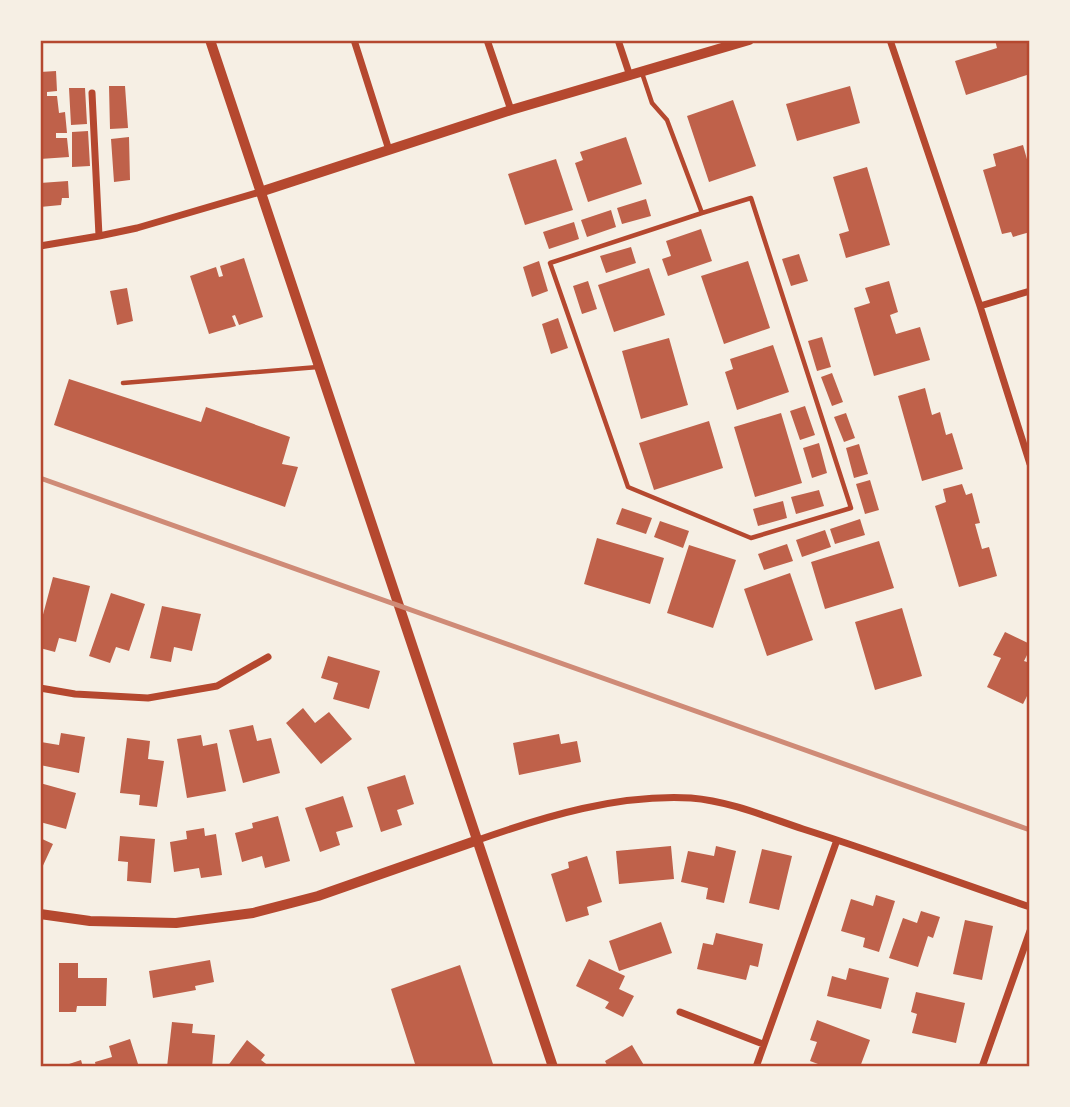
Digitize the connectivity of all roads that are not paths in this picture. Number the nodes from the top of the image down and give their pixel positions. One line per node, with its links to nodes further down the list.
1 (210, 40): 11 (street)
2 (354, 40): 10 (street)
3 (487, 40): 9 (street)
4 (618, 40): 7 (street)
5 (749, 40): 7 (street)
6 (890, 40): 16 (street)
7 (636, 75): 9 (street); 12 (lane)
8 (92, 93): 13 (street)
9 (511, 110): 10 (street)
10 (389, 150): 11 (street)
11 (260, 192): 13 (street); 17 (street)
12 (702, 213): 12 (lane)
13 (99, 236): 14 (street)
14 (40, 246)
15 (1030, 291): 16 (street)
16 (980, 306): 19 (street)
17 (319, 367): 18 (lane); 22 (street)
18 (123, 383)
19 (1030, 464)
20 (268, 657): 21 (street)
21 (40, 688)
22 (478, 840): 23 (street); 25 (street); 29 (street)
23 (837, 840): 24 (street); 28 (street)
24 (1030, 907)
25 (40, 914)
26 (1030, 931): 31 (street)
27 (680, 1012): 28 (street)
28 (763, 1044): 30 (street)
29 (553, 1067)
30 (756, 1067)
31 (982, 1067)

